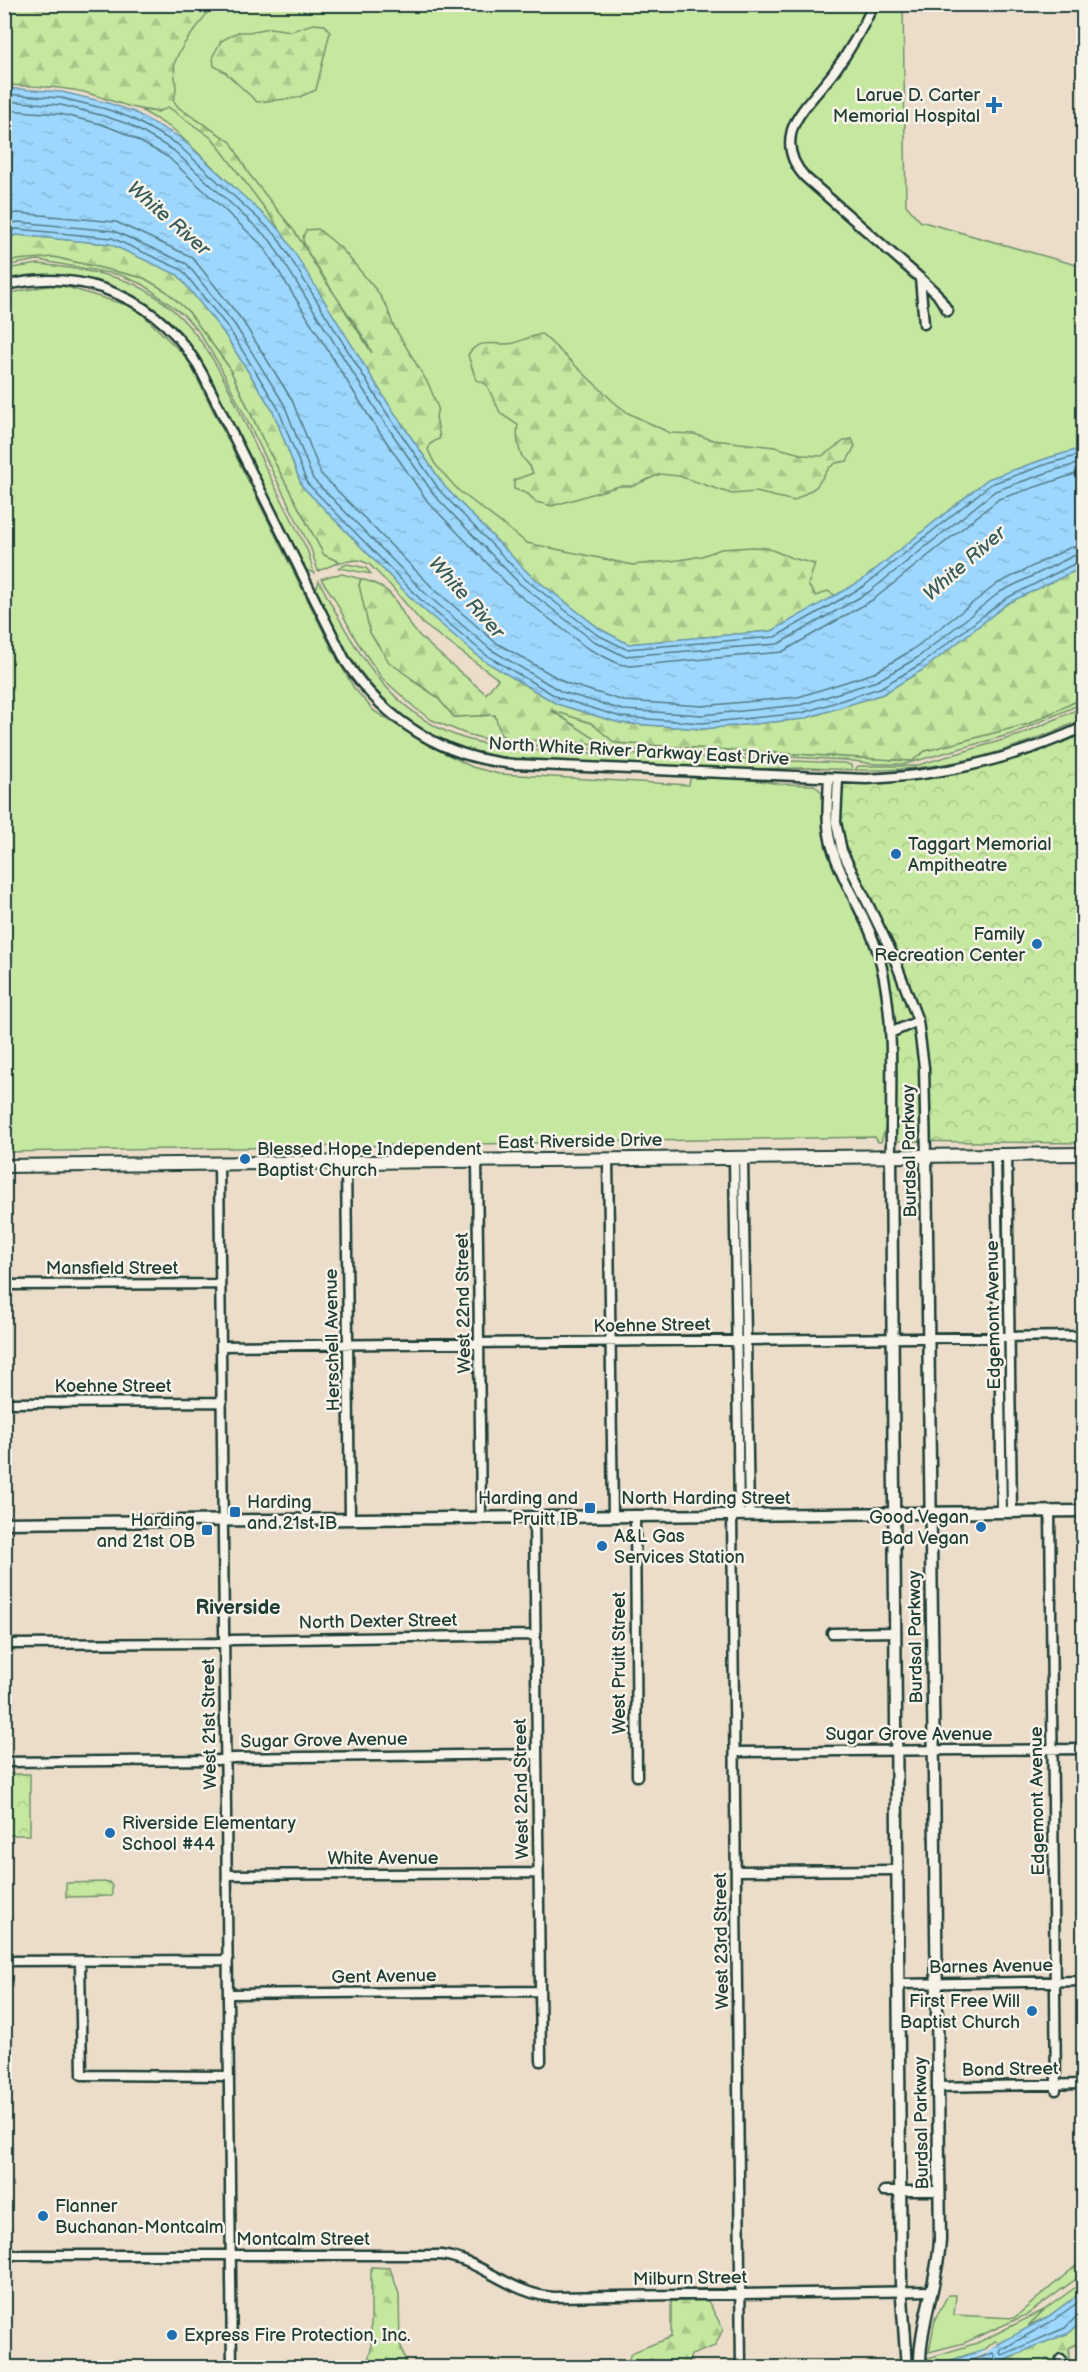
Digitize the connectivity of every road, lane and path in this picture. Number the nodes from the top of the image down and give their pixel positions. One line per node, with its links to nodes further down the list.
1 (874, 4): 2 (street)
2 (920, 278): 4 (street); 5 (street)
3 (4, 286): 7 (street, North White River Parkway East Drive)
4 (948, 311)
5 (924, 324)
6 (1083, 727): 8 (street, North White River Parkway East Drive)
7 (829, 778): 8 (street, North White River Parkway East Drive); 10 (street, Burdsal Parkway)
8 (838, 778): 9 (street, Burdsal Parkway)
9 (918, 1021): 10 (street); 14 (street, Burdsal Parkway)
10 (890, 1033): 13 (street, Burdsal Parkway)
11 (1083, 1154): 12 (main road, East Riverside Drive)
12 (1001, 1155): 14 (main road, East Riverside Drive); 24 (street, Edgemont Avenue); 25 (street, Edgemont Avenue)
13 (891, 1156): 14 (main road, East Riverside Drive); 15 (main road, East Riverside Drive); 27 (street, Burdsal Parkway)
14 (926, 1156): 26 (street, Burdsal Parkway)
15 (738, 1158): 16 (main road, East Riverside Drive); 28 (street, West 23rd Street); 29 (street, West 23rd Street)
16 (608, 1159): 17 (main road, East Riverside Drive); 30 (street)
17 (477, 1161): 18 (main road, East Riverside Drive); 31 (street, West 22nd Street)
18 (346, 1162): 19 (main road, East Riverside Drive); 32 (street, Herschell Avenue)
19 (219, 1165): 20 (main road, East Riverside Drive); 21 (street, West 21st Street)
20 (4, 1166)
21 (220, 1284): 22 (street, Mansfield Street); 33 (street, West 21st Street)
22 (4, 1285)
23 (1083, 1336): 25 (street, Koehne Street)
24 (999, 1337): 25 (street, Koehne Street); 26 (street, Koehne Street); 39 (street, Edgemont Avenue)
25 (1010, 1337): 39 (street, Edgemont Avenue)
26 (928, 1338): 27 (street, Koehne Street); 38 (street, Burdsal Parkway)
27 (893, 1339): 29 (street, Koehne Street); 40 (street, Burdsal Parkway)
28 (736, 1340): 29 (street, Koehne Street); 30 (street, Koehne Street); 43 (street, West 23rd Street)
29 (746, 1340): 43 (street, West 23rd Street)
30 (610, 1342): 31 (street, Koehne Street); 41 (street)
31 (480, 1343): 32 (street, Koehne Street); 44 (street, West 22nd Street)
32 (348, 1345): 33 (street, Koehne Street); 46 (street, Herschell Avenue)
33 (221, 1346): 35 (street, West 21st Street)
34 (4, 1402): 35 (street, Koehne Street)
35 (222, 1402): 47 (street, West 21st Street)
36 (1050, 1511): 37 (street, North Harding Street); 39 (street, North Harding Street); 54 (street, Edgemont Avenue)
37 (1083, 1511)
38 (930, 1512): 39 (street, North Harding Street); 40 (street, North Harding Street); 57 (street, Burdsal Parkway)
39 (1007, 1512)
40 (895, 1513): 43 (street, North Harding Street); 49 (street, Burdsal Parkway)
41 (613, 1515): 42 (street, North Harding Street); 45 (street, North Harding Street)
42 (635, 1515): 43 (street, North Harding Street); 62 (street, West Pruitt Street)
43 (740, 1515): 58 (street, West 23rd Street)
44 (481, 1516): 45 (street, North Harding Street); 46 (street, North Harding Street)
45 (534, 1516): 51 (street, West 22nd Street)
46 (350, 1518): 47 (street, North Harding Street)
47 (223, 1521): 48 (street, North Harding Street); 52 (street, West 21st Street)
48 (4, 1523)
49 (896, 1632): 50 (street); 56 (street, Burdsal Parkway)
50 (832, 1633)
51 (536, 1635): 52 (street, North Dexter Street); 59 (street, West 22nd Street)
52 (224, 1642): 53 (street, North Dexter Street); 60 (street, West 21st Street)
53 (4, 1644)
54 (1052, 1749): 55 (street, Sugar Grove Avenue); 57 (street, Sugar Grove Avenue); 71 (street, Edgemont Avenue)
55 (1083, 1749)
56 (897, 1750): 57 (street, Sugar Grove Avenue); 58 (street, Sugar Grove Avenue); 64 (street, Burdsal Parkway)
57 (933, 1750): 72 (street, Burdsal Parkway)
58 (735, 1752): 63 (street, West 23rd Street)
59 (537, 1754): 60 (street, Sugar Grove Avenue); 65 (street, West 22nd Street)
60 (226, 1759): 61 (street, Sugar Grove Avenue); 66 (street, West 21st Street)
61 (4, 1762)
62 (637, 1776)
63 (736, 1870): 64 (street); 89 (street, West 23rd Street)
64 (898, 1870): 73 (street, Burdsal Parkway)
65 (538, 1873): 66 (street, White Avenue); 74 (street, West 22nd Street)
66 (227, 1875): 67 (street, West 21st Street)
67 (228, 1960): 69 (street); 75 (street, West 21st Street)
68 (4, 1961): 69 (street)
69 (80, 1961): 77 (street)
70 (1083, 1981): 71 (street, Barnes Avenue)
71 (1056, 1982): 72 (street, Barnes Avenue); 80 (street, Edgemont Avenue)
72 (936, 1983): 73 (street, Barnes Avenue); 79 (street, Burdsal Parkway)
73 (899, 1984): 83 (street, Burdsal Parkway)
74 (539, 1991): 75 (street, Gent Avenue); 76 (street, West 22nd Street)
75 (228, 1994): 77 (street, West 21st Street)
76 (541, 2061)
77 (230, 2076): 85 (street, West 21st Street)
78 (1083, 2084): 80 (street, Bond Street)
79 (937, 2087): 80 (street, Bond Street); 82 (street, Burdsal Parkway)
80 (1056, 2088)
81 (884, 2191): 83 (street)
82 (939, 2191): 83 (street); 88 (street, Burdsal Parkway)
83 (902, 2192): 87 (street, Burdsal Parkway)
84 (4, 2255): 85 (street, Montcalm Street)
85 (231, 2256): 86 (street, Montcalm Street); 91 (street, West 21st Street)
86 (458, 2259): 89 (street, Milburn Street)
87 (901, 2290): 88 (street, Milburn Street); 89 (street, Milburn Street); 93 (street, Burdsal Parkway)
88 (932, 2291): 90 (street, Burdsal Parkway)
89 (741, 2294): 92 (street, West 23rd Street)
90 (920, 2365)
91 (232, 2367)
92 (741, 2367)
93 (908, 2367)

